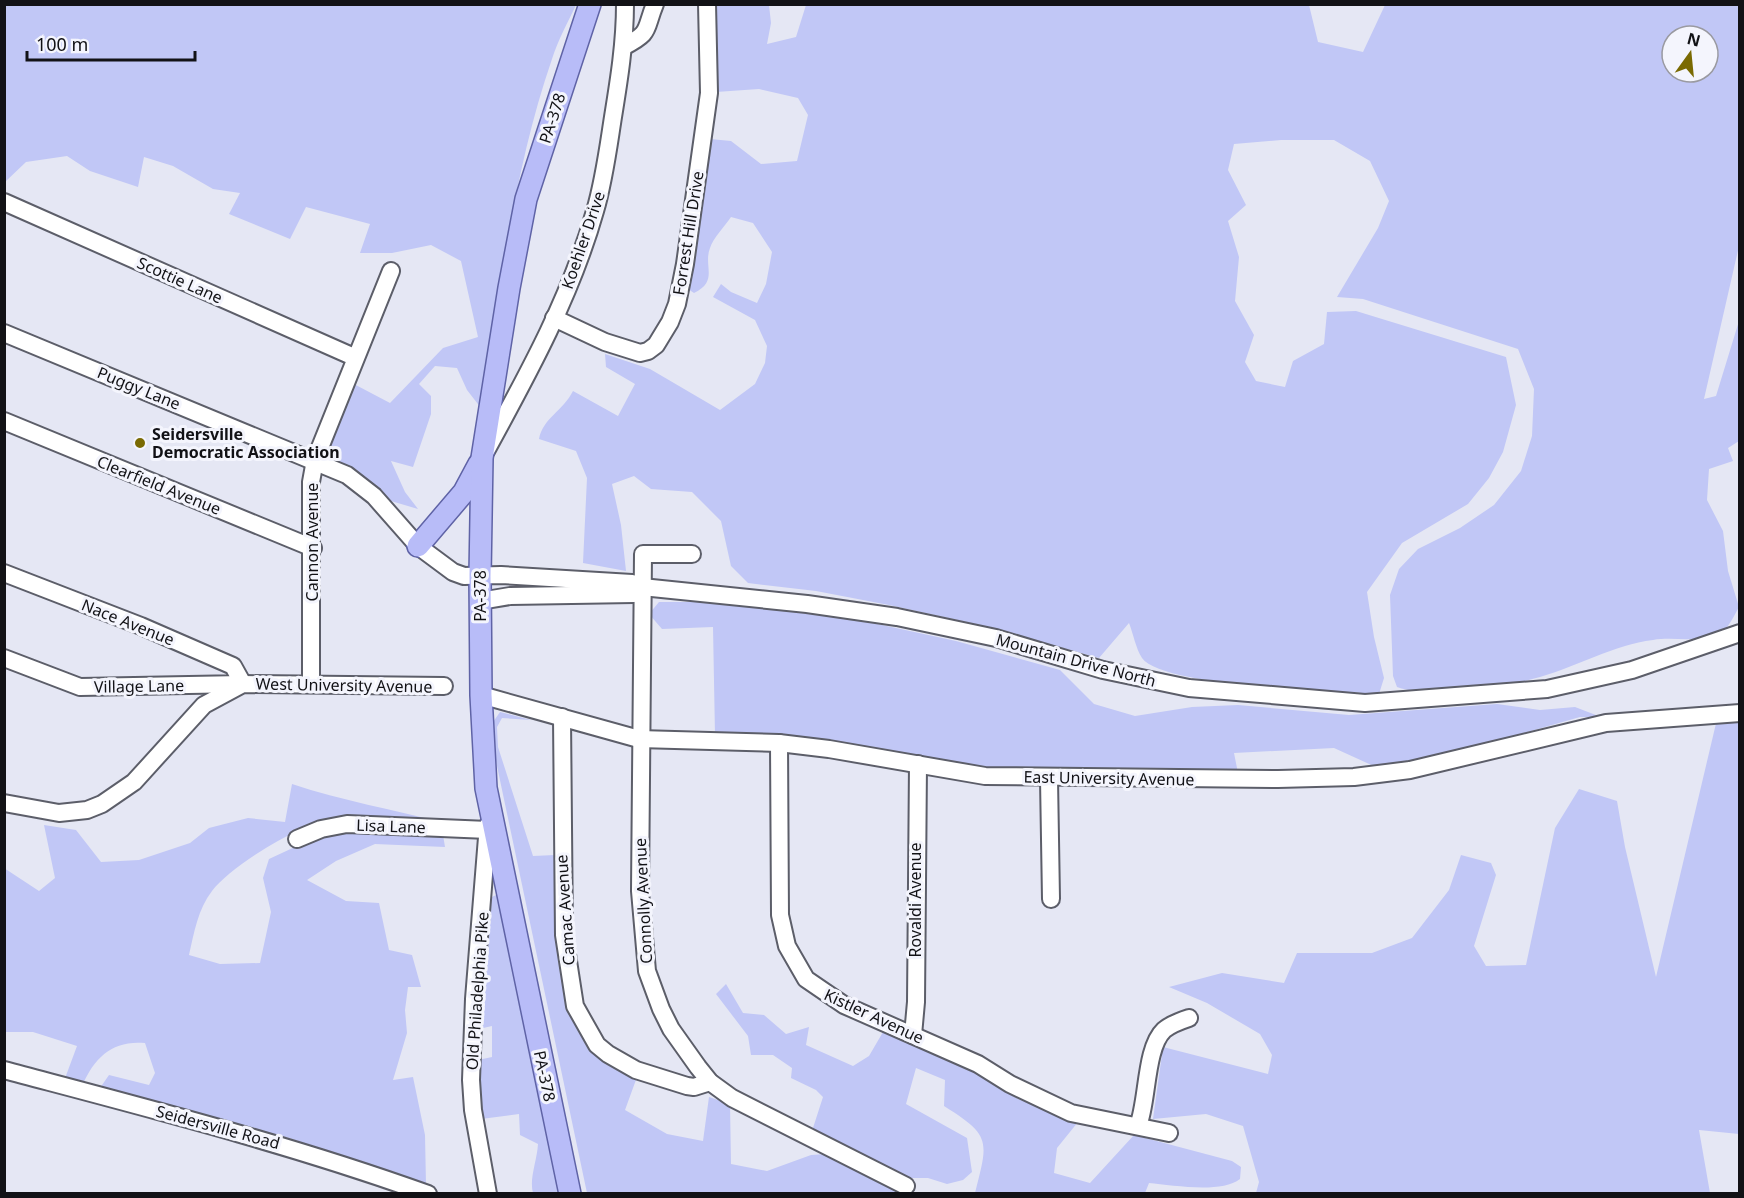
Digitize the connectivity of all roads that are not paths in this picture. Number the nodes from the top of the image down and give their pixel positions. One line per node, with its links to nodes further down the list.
1 (590, 4): 12 (main road, PA-378)
2 (625, 4): 5 (street, Koehler Drive)
3 (655, 4): 5 (street)
4 (707, 4): 8 (street, Forrest Hill Drive)
5 (624, 47): 8 (street, Koehler Drive)
6 (4, 202): 10 (street, Scottie Lane)
7 (391, 271): 10 (street, Cannon Avenue)
8 (554, 318): 12 (street, Koehler Drive)
9 (4, 333): 13 (street, Puggy Lane)
10 (354, 357): 13 (street, Cannon Avenue)
11 (4, 421): 15 (street, Clearfield Avenue)
12 (482, 458): 14 (main road); 18 (main road, PA-378)
13 (315, 460): 14 (street, Puggy Lane); 15 (street, Cannon Avenue)
14 (418, 546): 18 (street, Puggy Lane)
15 (313, 548): 24 (street, Cannon Avenue)
16 (692, 554): 19 (street, Connolly Avenue)
17 (4, 573): 23 (street, Nace Avenue)
18 (480, 576): 19 (street, Mountain Drive North); 20 (main road, PA-378)
19 (642, 587): 20 (street); 21 (street, Mountain Drive North); 29 (street, Connolly Avenue)
20 (480, 601): 26 (main road, PA-378)
21 (1740, 633)
22 (4, 658): 23 (street, Village Lane)
23 (243, 684): 24 (street, West University Avenue); 34 (street, West University Avenue)
24 (311, 684): 25 (street, West University Avenue)
25 (444, 686)
26 (481, 695): 28 (street, East University Avenue); 33 (main road, PA-378)
27 (1740, 713): 32 (street, East University Avenue)
28 (562, 717): 29 (street, East University Avenue); 41 (street, Camac Avenue)
29 (639, 739): 30 (street, East University Avenue); 41 (street, Connolly Avenue)
30 (779, 743): 31 (street, East University Avenue); 39 (street, Kistler Avenue)
31 (918, 764): 32 (street, East University Avenue); 39 (street, Rovaldi Avenue)
32 (1049, 779): 37 (street)
33 (486, 788): 35 (street, Old Philadelphia Pike); 47 (main road, PA-378)
34 (4, 803)
35 (488, 830): 36 (street, Lisa Lane); 46 (street, Old Philadelphia Pike)
36 (297, 839)
37 (1051, 899)
38 (1189, 1017): 42 (street)
39 (913, 1035): 42 (street, Kistler Avenue)
40 (4, 1070): 45 (street, Seidersville Road)
41 (710, 1082): 44 (street, Connolly Avenue)
42 (1138, 1126): 43 (street, Kistler Avenue)
43 (1169, 1133)
44 (906, 1186)
45 (428, 1194)
46 (488, 1194)
47 (570, 1194)

